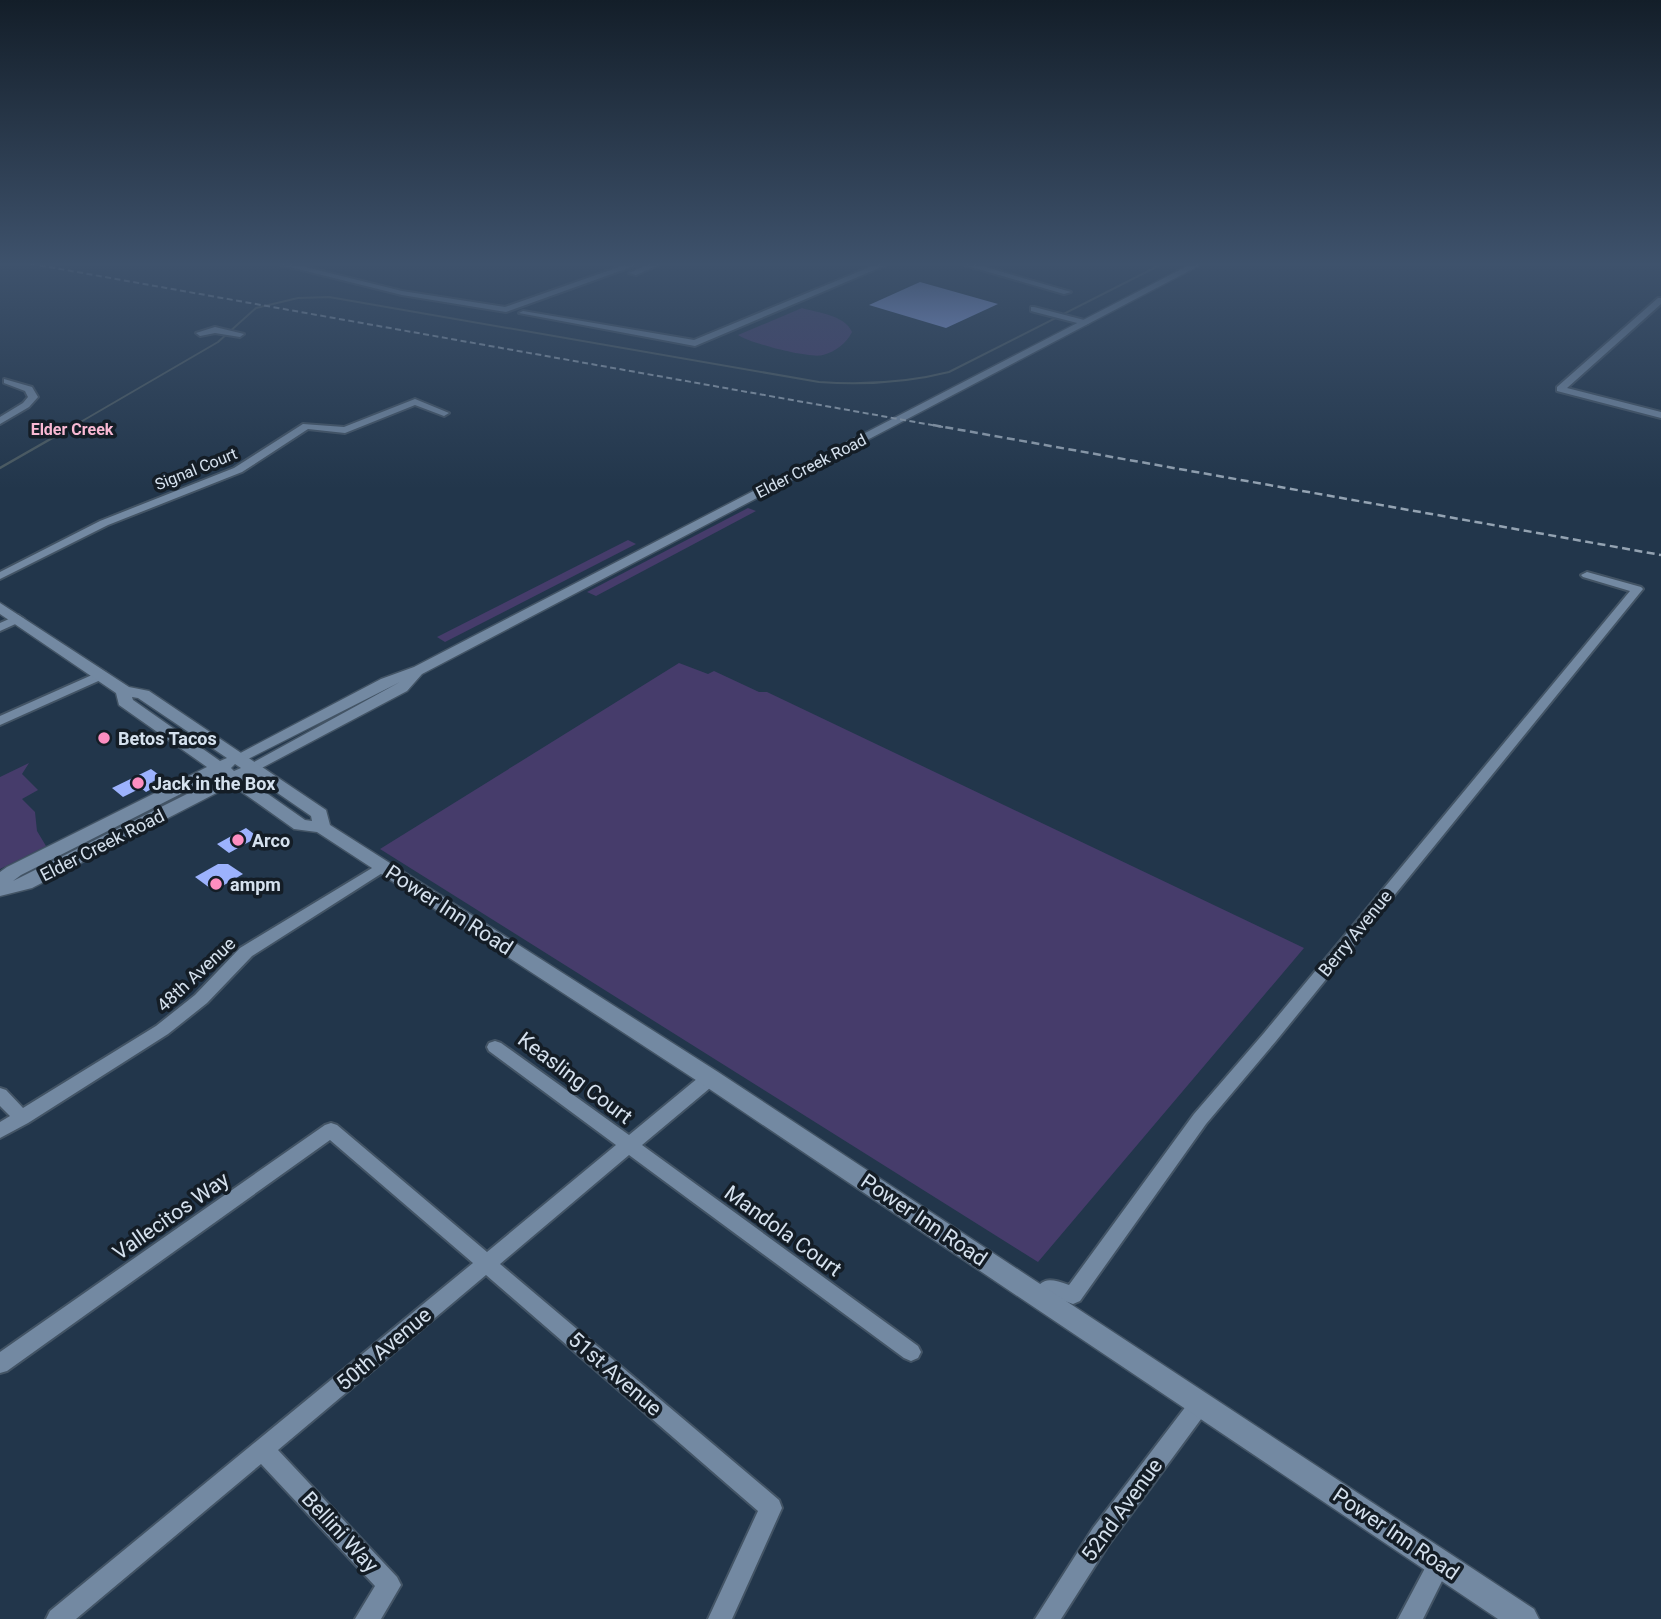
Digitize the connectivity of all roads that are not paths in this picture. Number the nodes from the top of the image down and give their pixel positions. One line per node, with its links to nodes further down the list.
1 (664, 338): 2 (street)
2 (708, 338)
3 (1057, 338): 17 (street, Elder Creek Road)
4 (1618, 338): 7 (street)
5 (7, 381): 8 (street)
6 (444, 413): 10 (street, Signal Court)
7 (1661, 415)
8 (0, 421)
9 (1587, 575): 31 (street, Berry Avenue)
10 (0, 576)
11 (0, 607): 12 (main road, Power Inn Road)
12 (18, 619): 13 (street); 14 (main road, Power Inn Road)
13 (0, 627)
14 (101, 675): 15 (main road, Power Inn Road); 16 (street)
15 (124, 691): 17 (main road, Power Inn Road); 18 (main road, Power Inn Road)
16 (0, 721)
17 (244, 763): 18 (main road, Elder Creek Road); 19 (main road, Power Inn Road)
18 (226, 773): 19 (main road, Power Inn Road); 21 (main road, Elder Creek Road); 22 (main road, Elder Creek Road)
19 (321, 827): 20 (main road, Power Inn Road)
20 (382, 867): 24 (main road, Power Inn Road); 26 (street, 48th Avenue)
21 (0, 881)
22 (0, 890)
23 (495, 1047): 28 (street, Keasling Court)
24 (710, 1078): 28 (street, 50th Avenue); 31 (main road, Power Inn Road)
25 (0, 1095): 26 (street)
26 (22, 1118): 27 (street, 48th Avenue)
27 (0, 1132)
28 (628, 1146): 30 (street, 50th Avenue); 32 (street, Mandola Court)
29 (366, 1160): 30 (street, 51st Avenue); 33 (street, Vallecitos Way)
30 (486, 1264): 35 (street, 50th Avenue); 39 (street, 51st Avenue)
31 (1041, 1298): 34 (main road, Power Inn Road)
32 (911, 1352)
33 (0, 1364)
34 (1200, 1404): 36 (main road, Power Inn Road); 40 (street, 52nd Avenue)
35 (262, 1449): 37 (street, 50th Avenue); 38 (street, Bellini Way)
36 (1440, 1563): 41 (street); 42 (main road, Power Inn Road)
37 (58, 1619)
38 (367, 1619)
39 (720, 1619)
40 (1047, 1619)
41 (1409, 1619)
42 (1524, 1619)

